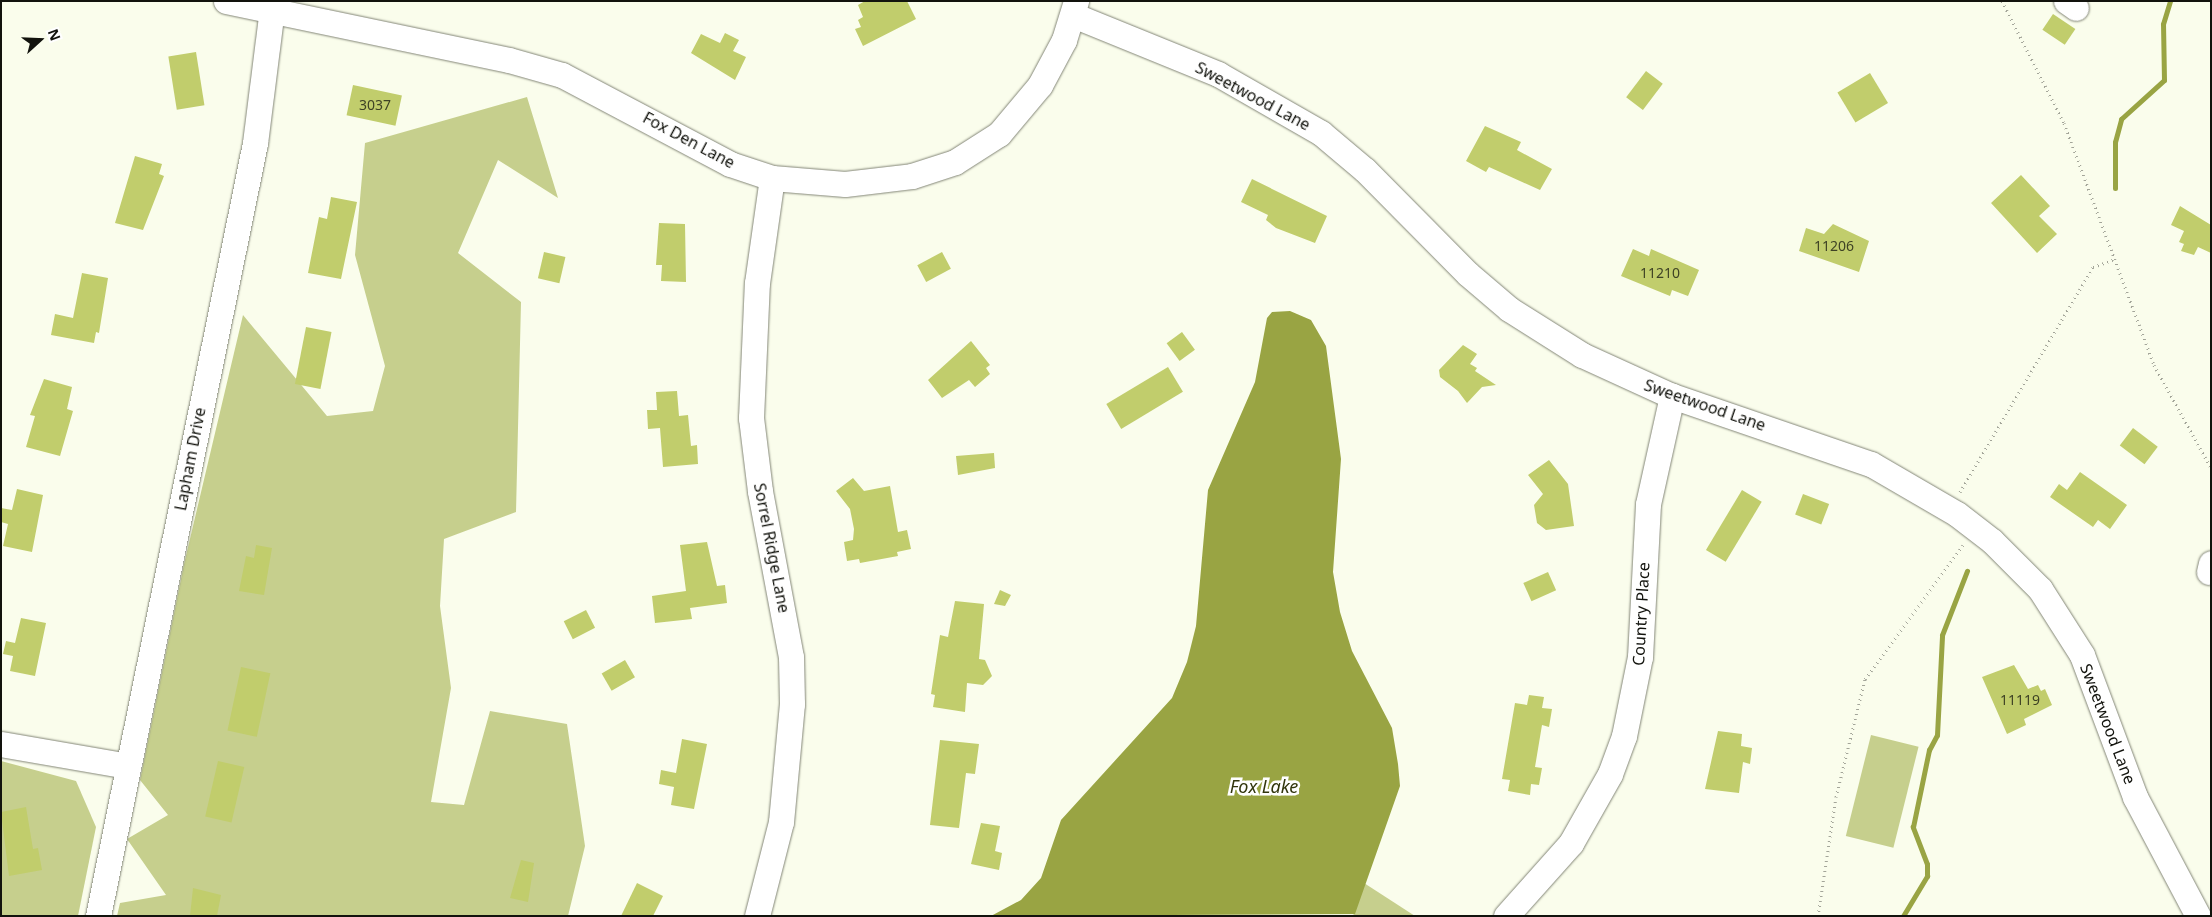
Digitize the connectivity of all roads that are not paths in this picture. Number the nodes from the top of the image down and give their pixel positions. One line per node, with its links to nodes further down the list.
1 (226, 1): 2 (street, Fox Den Lane)
2 (273, 6): 4 (street, Fox Den Lane); 7 (street, Lapham Drive)
3 (1075, 8): 4 (street, Fox Den Lane); 5 (street, Sweetwood Lane)
4 (772, 178): 9 (street, Sorrel Ridge Lane)
5 (1672, 396): 10 (street, Country Place); 11 (street, Sweetwood Lane)
6 (1, 744): 7 (street)
7 (128, 766): 8 (street, Lapham Drive)
8 (98, 916)
9 (757, 916)
10 (1506, 916)
11 (2198, 916)

